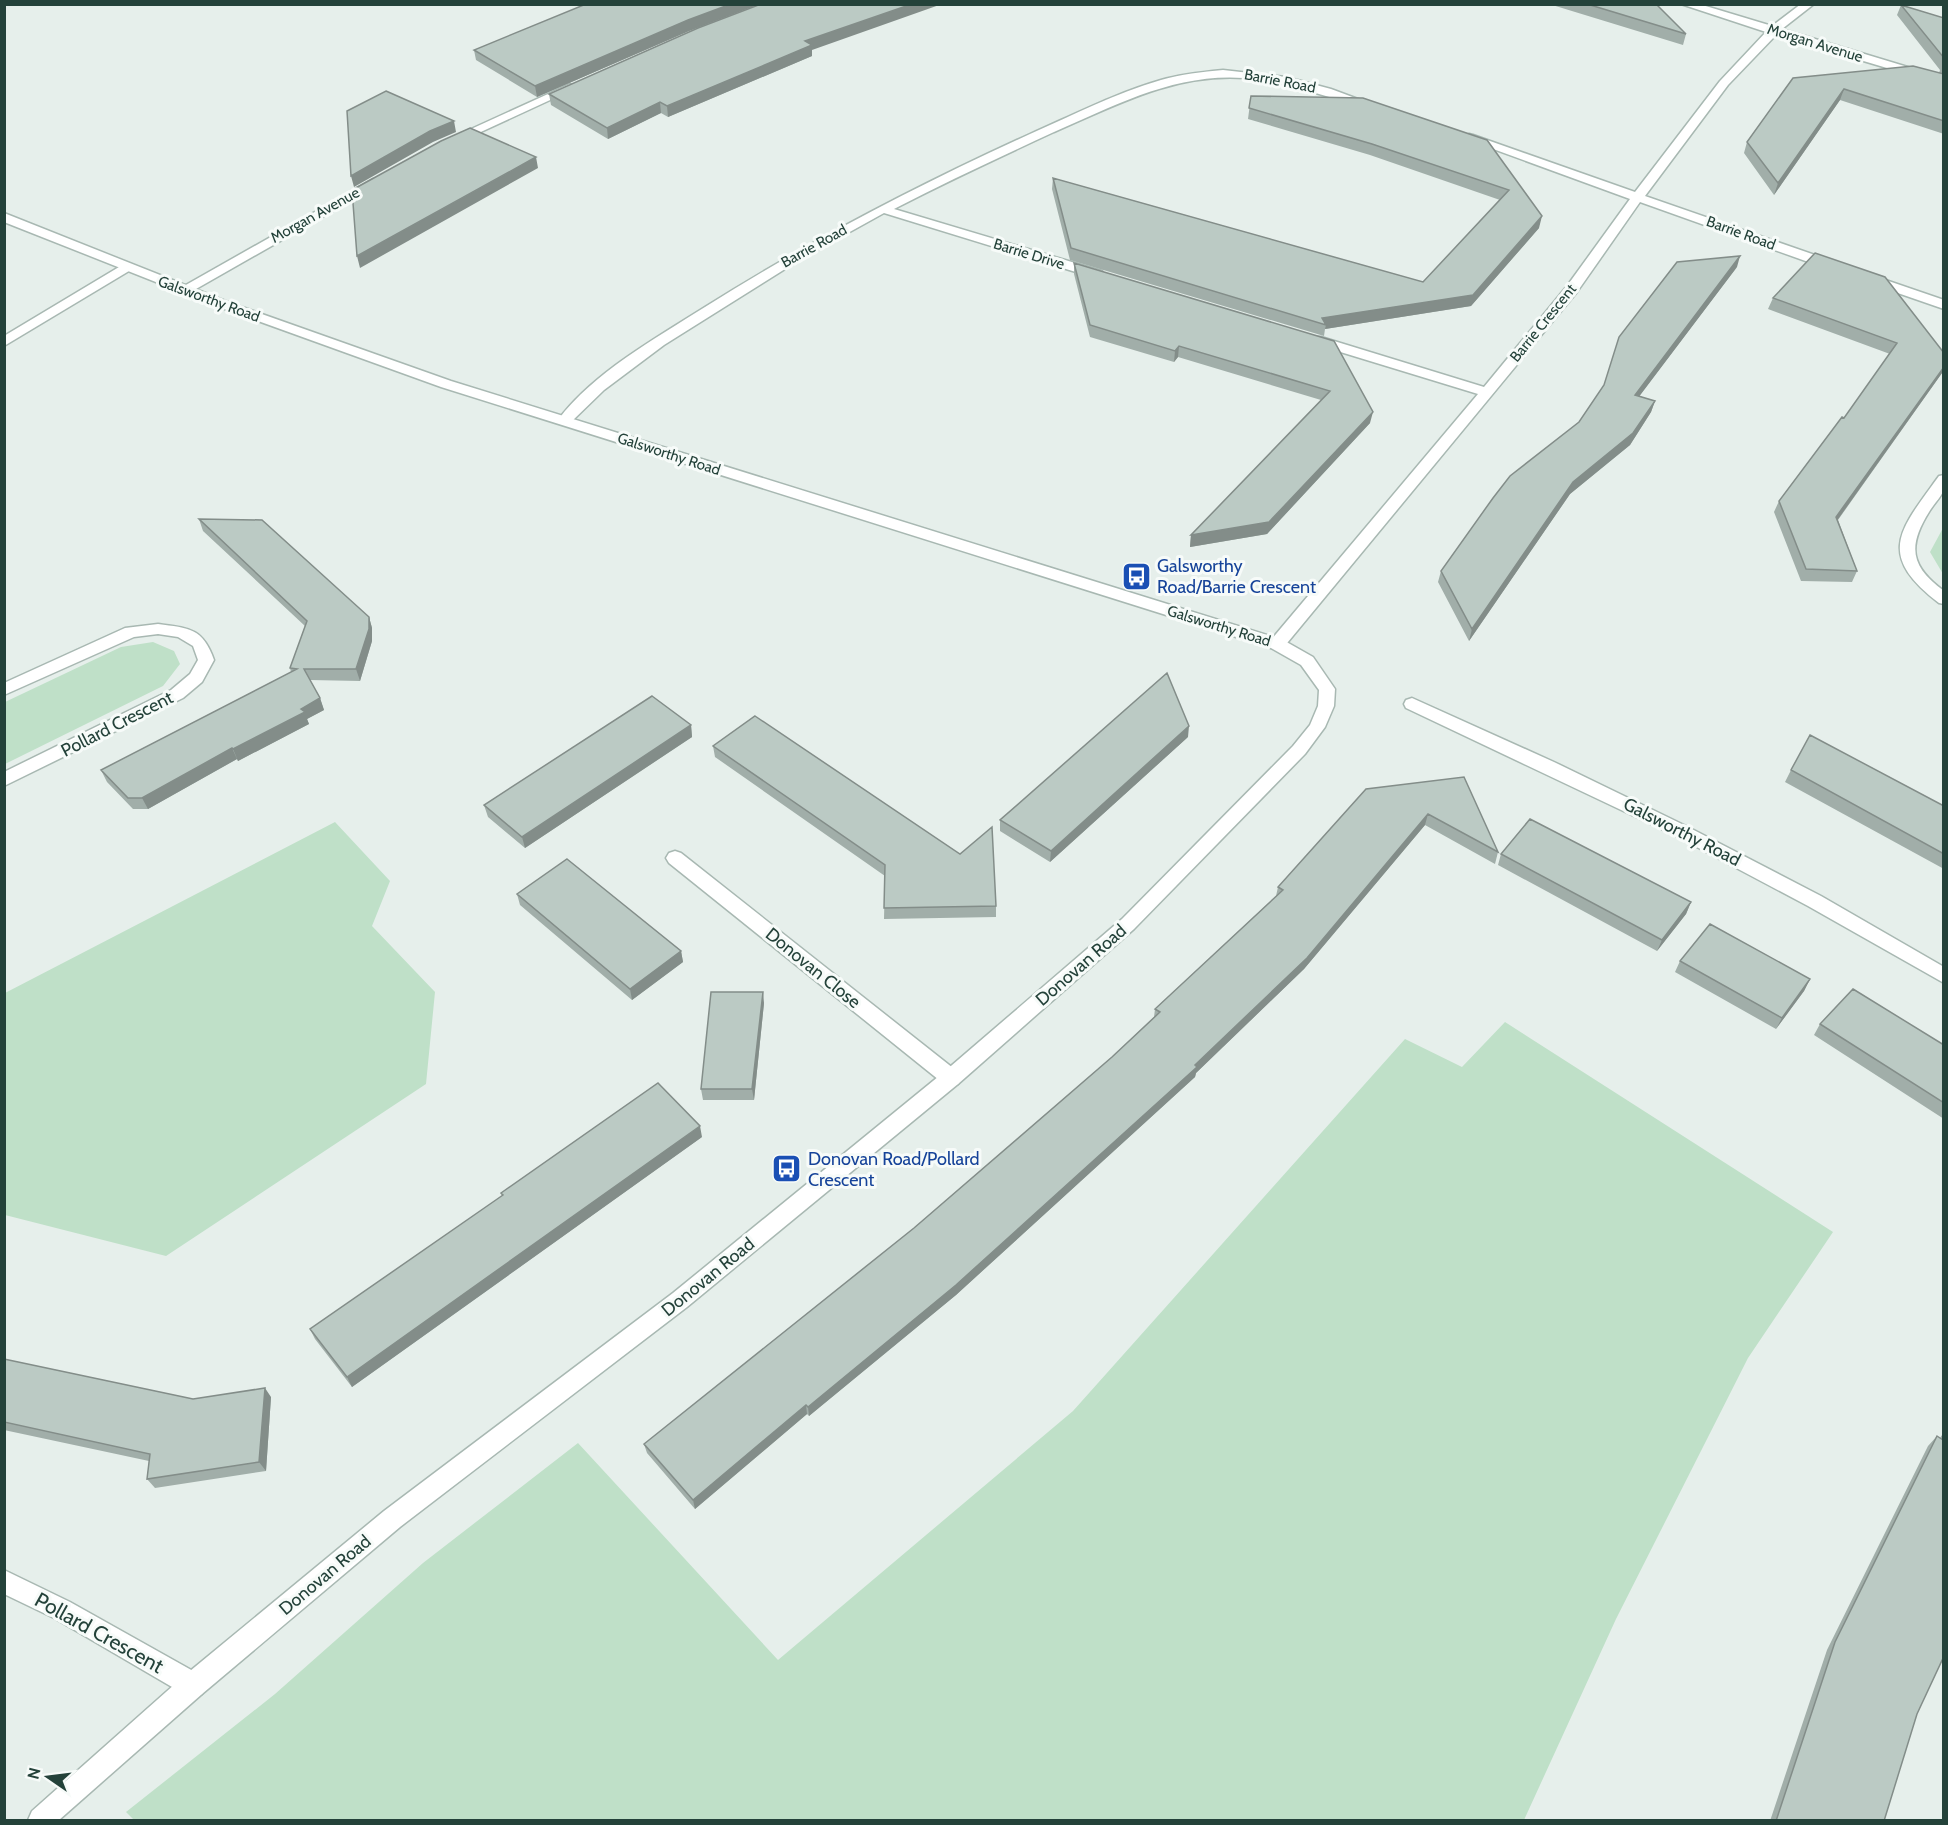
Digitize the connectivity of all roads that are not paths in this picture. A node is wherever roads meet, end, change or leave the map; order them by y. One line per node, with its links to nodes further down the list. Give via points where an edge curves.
1 (1686, 4): 3 (street, Morgan Avenue)
2 (1809, 4): 3 (street, Barrie Crescent)
3 (1774, 30): 5 (street, Morgan Avenue); 10 (street, Barrie Crescent, via 1724,83)
4 (583, 82): 8 (street)
5 (1944, 82)
6 (1375, 107): 11 (street, Barrie Road, via 1282,79 1240,73 1198,75 1161,84 1073,120)
7 (1453, 133): 10 (street, Barrie Road)
8 (438, 147)
9 (387, 175): 15 (street, Morgan Avenue)
10 (1639, 196): 16 (street, Barrie Road); 19 (street, Barrie Crescent, via 1572,289)
11 (882, 209): 14 (street, Barrie Drive); 20 (street, Barrie Road, via 765,273 645,351)
12 (4, 217): 13 (street, Galsworthy Road)
13 (124, 268): 15 (street, Galsworthy Road); 18 (street)
14 (1110, 278)
15 (184, 290): 20 (street, Galsworthy Road, via 446,384)
16 (1944, 306)
17 (1304, 337): 19 (street)
18 (4, 342)
19 (1486, 392): 23 (street, Barrie Crescent)
20 (565, 420): 23 (street, Galsworthy Road)
21 (1944, 479): 22 (street, via 1911,529 1906,554 1916,577)
22 (1944, 599)
23 (1277, 644): 24 (street, Galsworthy Road, via 1306,661)
24 (1327, 689): 30 (street, Donovan Road, via 1326,706 1317,727 1251,801 1128,924)
25 (4, 690): 27 (street, Pollard Crescent, via 131,632 158,628 182,632 200,643 206,660 196,678 177,694)
26 (1412, 704): 29 (street, Galsworthy Road, via 1714,848 1873,933)
27 (4, 780)
28 (675, 858): 30 (street, Donovan Close)
29 (1944, 976)
30 (951, 1078): 32 (street, Donovan Road, via 681,1300 392,1520)
31 (4, 1581): 32 (street, Pollard Crescent)
32 (193, 1685): 33 (street, Donovan Road)
33 (40, 1821)

